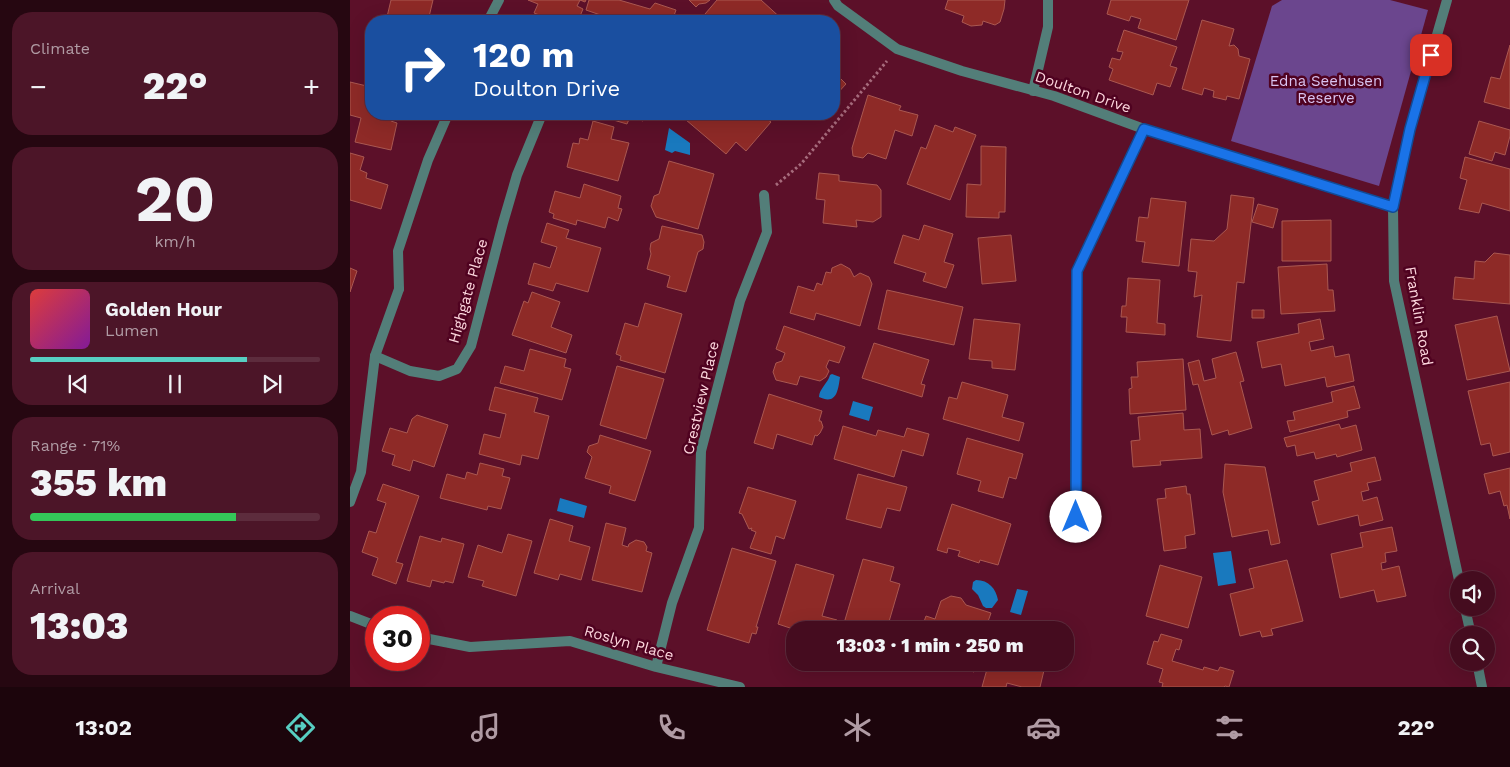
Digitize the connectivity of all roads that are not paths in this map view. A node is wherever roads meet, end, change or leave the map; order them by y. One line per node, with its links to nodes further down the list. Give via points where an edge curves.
1 (499, 0): 5 (street)
2 (834, 0): 6 (street, Doulton Drive, via 897,49)
3 (1048, 0): 6 (street, via 1048,27)
4 (1446, 0): 11 (street, Franklin Road, via 1410,129)
5 (491, 15)
6 (1033, 90): 9 (street, Doulton Drive)
7 (445, 120): 12 (street, via 428,160 398,251 399,289)
8 (540, 120): 12 (street, Highgate Place, via 517,175 471,346 457,369 439,376 410,371)
9 (1144, 129): 11 (street, Doulton Drive); 14 (street, via 1077,271)
10 (764, 195): 19 (street, Crestview Place, via 767,232 740,301 701,451 698,528 672,603)
11 (1393, 207): 15 (street, Franklin Road, via 1394,281)
12 (375, 356): 13 (street, via 361,472)
13 (350, 502)
14 (1076, 517)
15 (1457, 571)
16 (350, 616): 17 (street)
17 (365, 622)
18 (430, 639): 19 (street, Roslyn Place, via 470,647 570,641)
19 (656, 668): 21 (street, Roslyn Place)
20 (1479, 671): 22 (street)
21 (740, 687)
22 (1482, 687)

